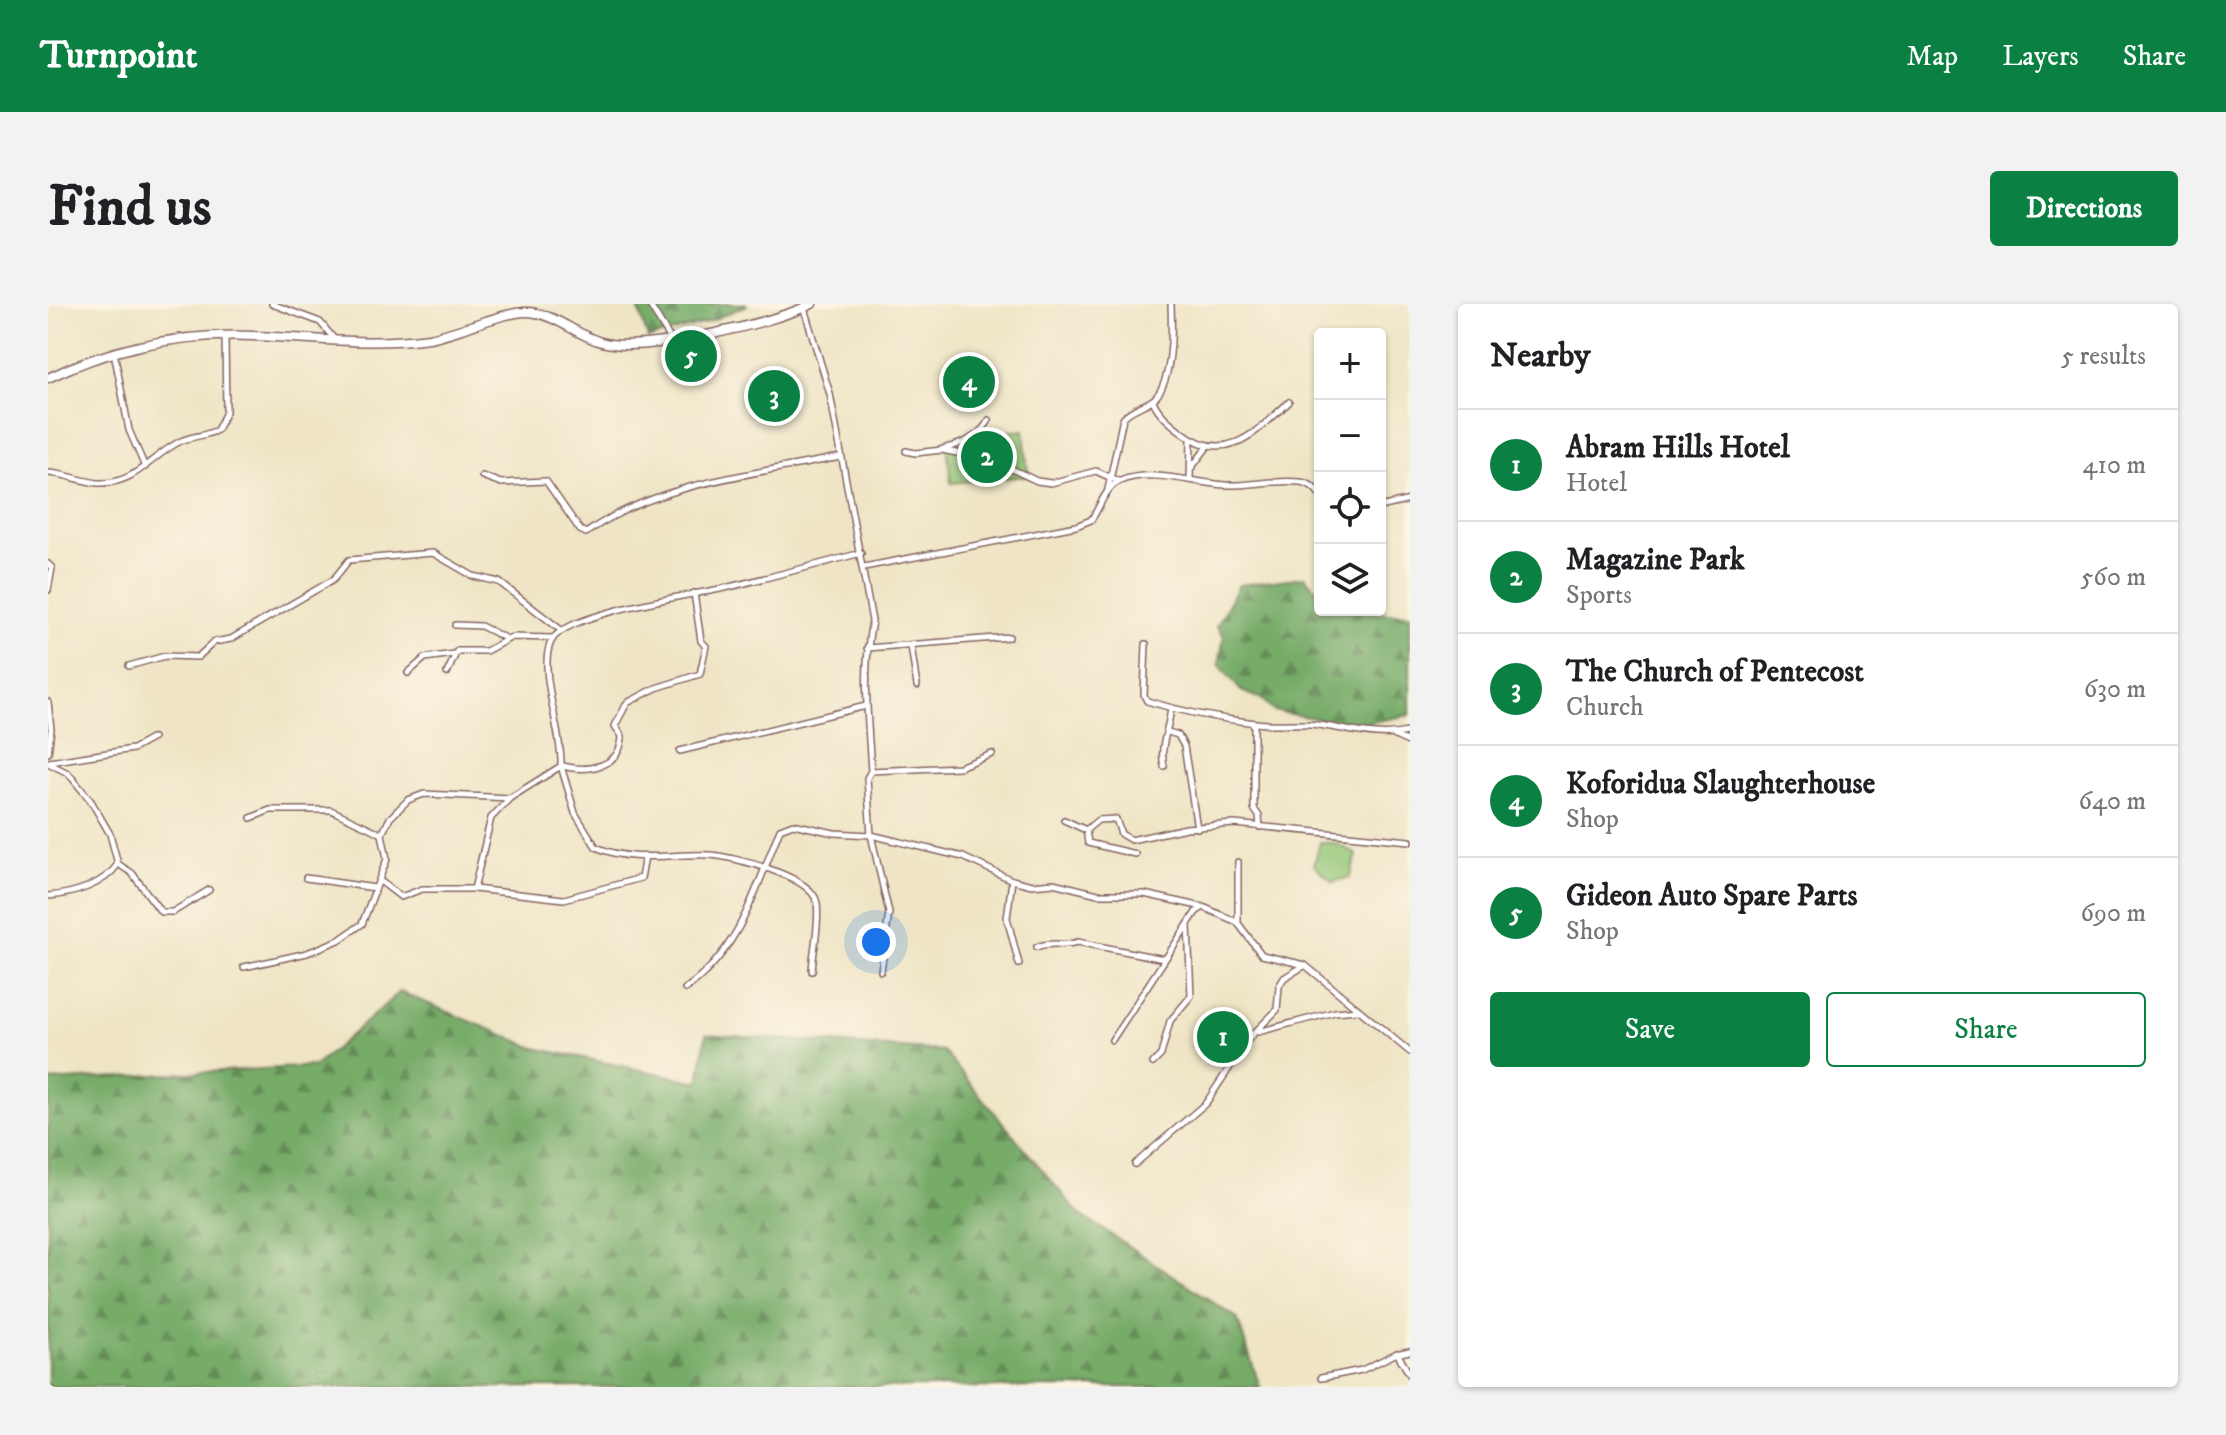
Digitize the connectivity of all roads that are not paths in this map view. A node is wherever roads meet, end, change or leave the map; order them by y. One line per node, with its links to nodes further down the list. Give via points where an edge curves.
1 (272, 304): 7 (street, via 320,322)
2 (649, 304): 6 (street)
3 (1171, 304): 10 (street, via 1173,342 1160,392)
4 (808, 306): 6 (main road, via 696,339); 17 (street)
5 (225, 336): 7 (main road); 8 (main road); 18 (street, via 223,423 212,433 178,442)
6 (670, 338): 7 (main road, via 614,345 528,312 429,338)
7 (336, 341)
8 (113, 351): 9 (main road); 18 (street, via 129,430)
9 (48, 378)
10 (1153, 400): 13 (street); 22 (street, via 1123,418)
11 (1289, 402): 14 (street, via 1250,436 1227,446)
12 (989, 420): 15 (street, via 964,444)
13 (1191, 439): 14 (street); 19 (street)
14 (1208, 446): 19 (street)
15 (942, 450): 16 (street); 22 (street, via 995,461 1037,481 1051,483 1096,471)
16 (906, 451)
17 (840, 457): 21 (street, via 684,490 612,514 586,533 546,481 501,483); 29 (street)
18 (145, 467): 20 (street, via 124,480 97,483)
19 (1191, 468): 23 (street)
20 (48, 473)
21 (482, 476)
22 (1109, 478): 24 (street); 26 (street)
23 (1190, 480): 24 (street); 25 (street, via 1227,485 1301,482)
24 (1118, 481): 26 (street)
25 (1314, 489)
26 (1108, 490): 31 (street, via 1091,520 1076,526)
27 (1410, 500): 28 (street)
28 (1386, 506)
29 (861, 553): 31 (street); 33 (street)
30 (48, 564): 32 (street)
31 (864, 567): 41 (street, via 872,621)
32 (48, 590)
33 (694, 593): 35 (street, via 615,611); 60 (street, via 706,646 700,674 627,703 615,726 622,736 621,749 610,761 591,770)
34 (455, 625): 38 (street, via 481,626)
35 (562, 631): 37 (street); 43 (street, via 499,582 473,576 433,553 415,553 349,560 333,580 231,639 214,642 198,657 165,656)
36 (1009, 637): 40 (street)
37 (552, 638): 38 (street); 60 (street, via 547,660 562,739)
38 (507, 639): 42 (street, via 486,651)
39 (1146, 644): 49 (street, via 1145,699)
40 (911, 646): 41 (street); 46 (street)
41 (867, 648): 48 (street)
42 (454, 654): 44 (street, via 425,658); 45 (street)
43 (129, 666)
44 (408, 673)
45 (447, 673)
46 (917, 686)
47 (48, 702): 57 (street)
48 (866, 706): 56 (street); 62 (street)
49 (1171, 708): 50 (street); 52 (street)
50 (1254, 723): 53 (street, via 1316,724); 66 (street, via 1254,809)
51 (1410, 731): 53 (street)
52 (1168, 732): 61 (street, via 1162,748); 67 (street, via 1178,735 1184,746)
53 (1394, 736): 55 (street)
54 (153, 738): 59 (street, via 133,749)
55 (1410, 743)
56 (680, 751)
57 (48, 753)
58 (992, 754): 62 (street, via 959,767)
59 (48, 762): 75 (street, via 68,773 91,801 110,834)
60 (561, 766): 63 (street); 73 (street, via 575,813 591,843 624,857)
61 (1164, 766)
62 (871, 771): 70 (street)
63 (510, 798): 69 (street, via 416,796 400,806); 81 (street, via 491,818)
64 (251, 818): 69 (street, via 270,810 331,810)
65 (1064, 820): 68 (street)
66 (1260, 827): 67 (street); 71 (street)
67 (1197, 828): 68 (street, via 1131,840 1121,834 1116,819 1108,818)
68 (1086, 830): 72 (street, via 1088,843)
69 (382, 834): 79 (street, via 387,859)
70 (871, 835): 76 (street, via 793,824 780,829); 78 (street, via 963,857); 95 (street, via 889,913)
71 (1410, 841)
72 (1135, 854)
73 (645, 856): 76 (street, via 708,855); 81 (street, via 641,878 564,899)
74 (1238, 862): 87 (street)
75 (118, 864): 82 (street, via 167,914); 83 (street, via 110,876 83,889)
76 (764, 868): 94 (street, via 811,890 817,903); 96 (street, via 731,943 708,973)
77 (306, 878): 80 (street)
78 (1012, 880): 84 (street, via 1113,896 1144,894); 91 (street, via 1007,918)
79 (380, 881): 80 (street); 81 (street, via 401,897 422,889)
80 (375, 888): 93 (street, via 362,924 339,940)
81 (474, 889)
82 (209, 890)
83 (48, 896)
84 (1191, 905): 85 (street); 86 (street)
85 (1203, 907): 86 (street); 87 (street)
86 (1196, 912): 88 (street)
87 (1237, 922): 92 (street, via 1262,955)
88 (1188, 924): 90 (street); 101 (street, via 1191,996 1170,1021 1161,1055)
89 (1037, 947): 90 (street, via 1078,942)
90 (1164, 959): 99 (street)
91 (1019, 964)
92 (1305, 965): 97 (street); 98 (street, via 1284,978 1277,1010)
93 (244, 967)
94 (812, 971)
95 (881, 971)
96 (685, 989)
97 (1358, 1010): 98 (street); 100 (street)
98 (1254, 1034): 102 (street, via 1206,1103)
99 (1112, 1040)
100 (1410, 1052)
101 (1153, 1063)
102 (1135, 1164)
103 (1410, 1351): 104 (street)
104 (1397, 1353): 105 (street); 106 (street, via 1362,1370)
105 (1410, 1375)
106 (1321, 1378)

